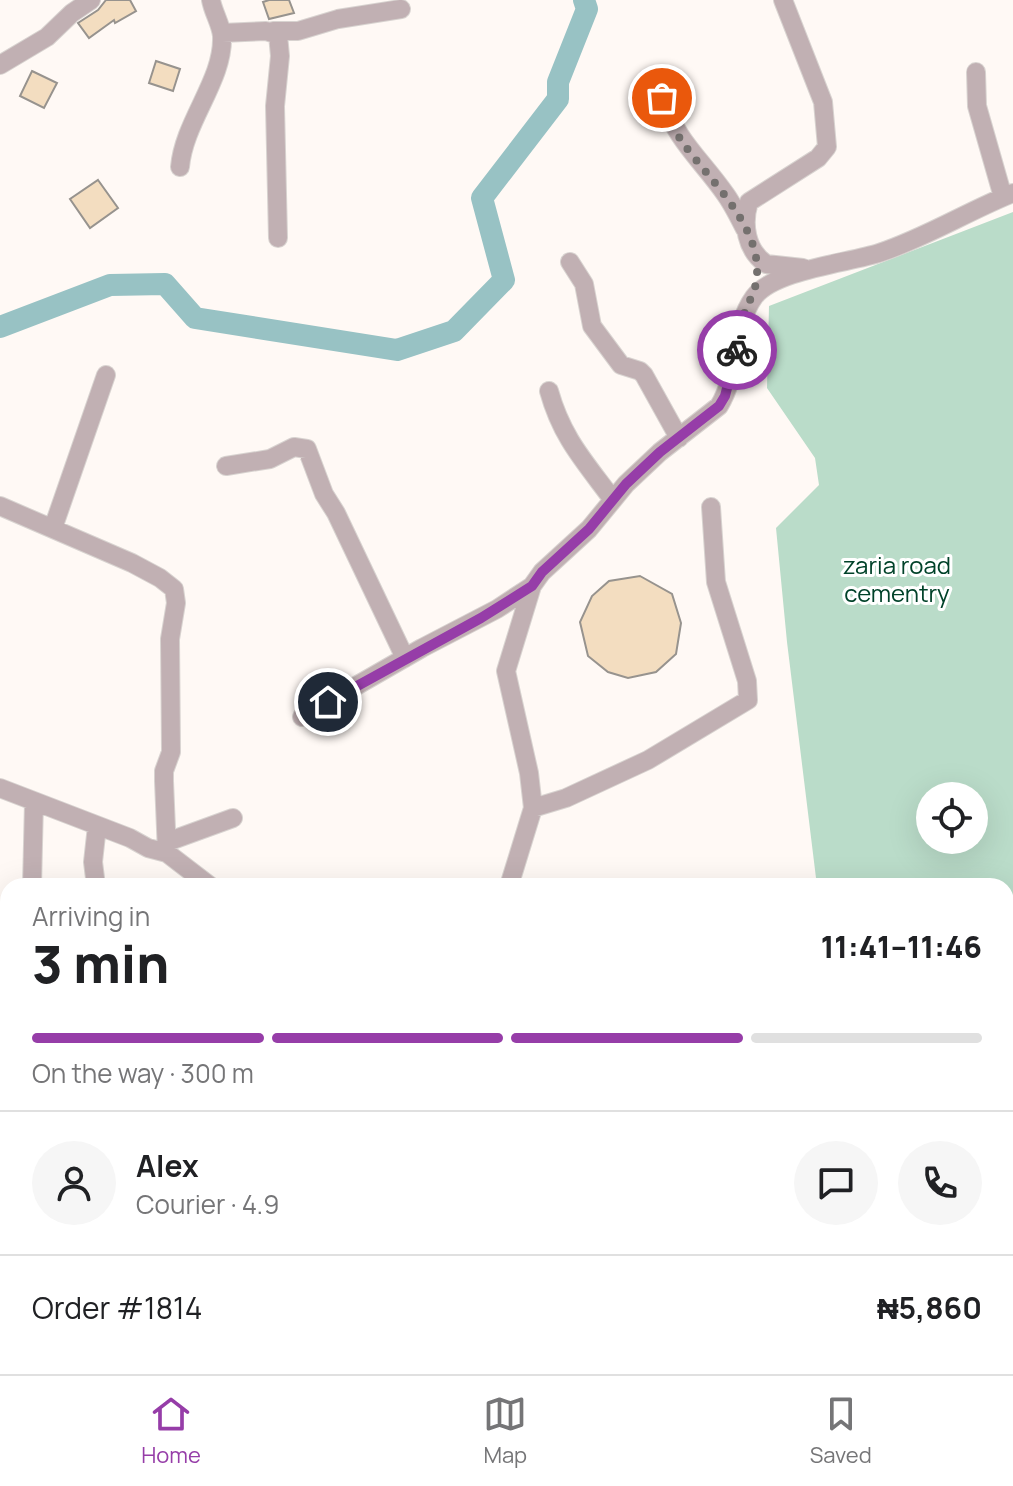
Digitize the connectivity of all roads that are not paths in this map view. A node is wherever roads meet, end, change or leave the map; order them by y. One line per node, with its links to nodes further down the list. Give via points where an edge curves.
1 (91, 0): 7 (street, via 47,37)
2 (211, 0): 6 (street)
3 (783, 0): 12 (street, via 823,102 829,140 818,158 749,202)
4 (401, 9): 5 (street, via 298,31)
5 (273, 31): 6 (street); 13 (street, via 280,42 275,106)
6 (222, 33): 10 (street, via 218,64 188,130)
7 (0, 65)
8 (976, 72): 11 (street, via 977,106)
9 (662, 98): 12 (street, via 682,142 727,196)
10 (180, 167)
11 (1008, 195): 16 (street, via 879,253)
12 (745, 229): 14 (street)
13 (278, 238)
14 (752, 248): 16 (street, via 766,264); 17 (street, via 758,271)
15 (570, 262): 20 (street, via 584,284 592,326 621,365 644,375)
16 (818, 268): 17 (street, via 757,292)
17 (746, 309): 20 (street, via 725,396)
18 (106, 375): 25 (street)
19 (549, 391): 22 (street, via 557,420)
20 (679, 438): 22 (street)
21 (226, 466): 27 (street, via 270,459 294,447 307,449)
22 (613, 500): 26 (street)
23 (0, 506): 25 (street)
24 (711, 507): 31 (street, via 716,582 747,681 748,700 648,760)
25 (53, 528): 34 (street, via 146,570 174,589 171,752 164,771)
26 (532, 586): 27 (street); 31 (street, via 506,671)
27 (405, 658): 28 (street)
28 (302, 717)
29 (0, 788): 30 (street)
30 (34, 802): 33 (street); 35 (street)
31 (533, 808): 38 (street)
32 (233, 818): 34 (street)
33 (97, 826): 34 (street, via 148,848); 36 (street)
34 (167, 848): 37 (street)
35 (32, 878)
36 (95, 878)
37 (201, 878)
38 (511, 878)

